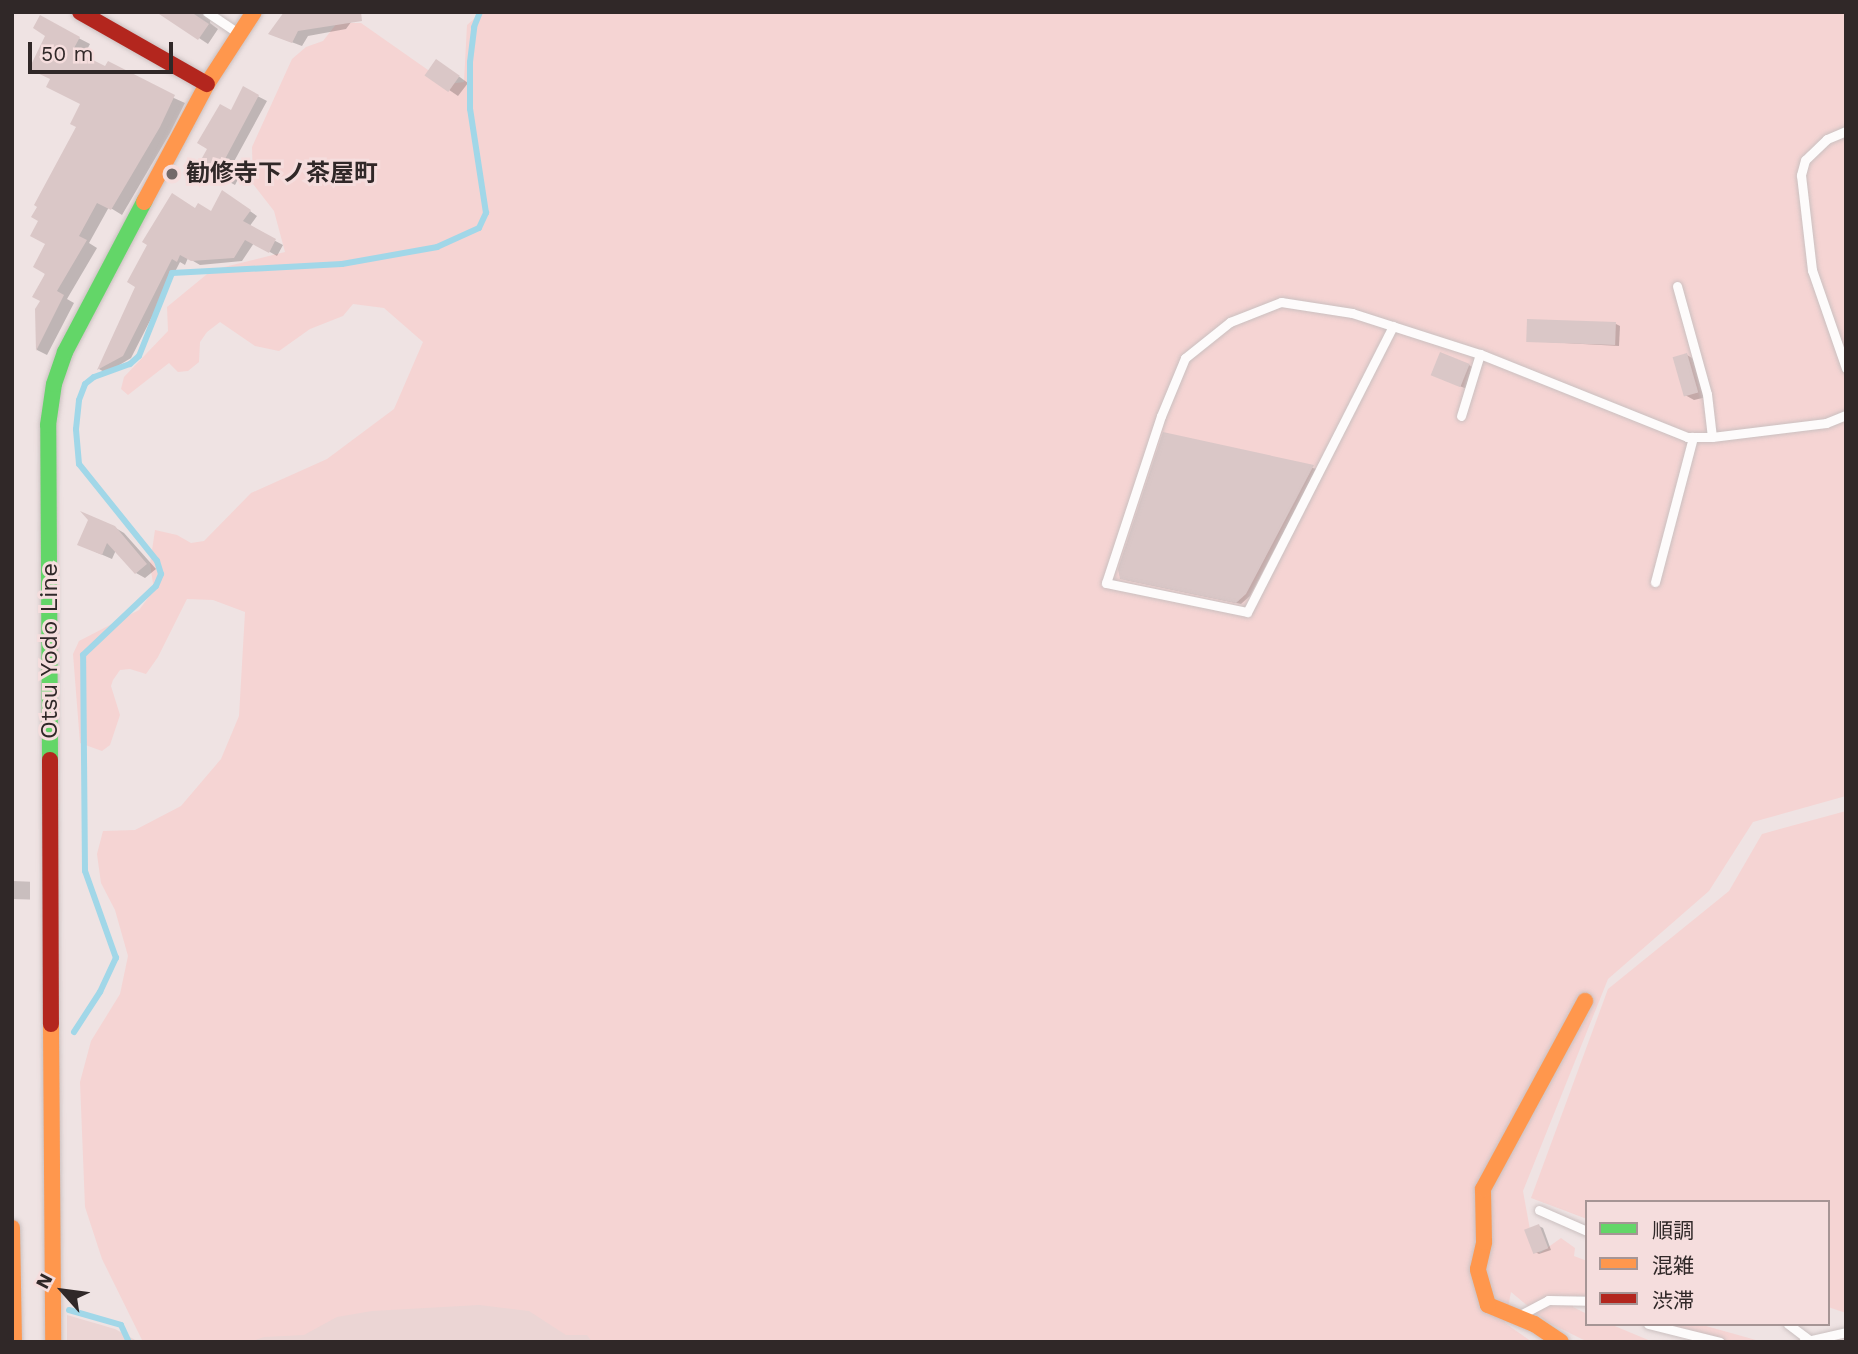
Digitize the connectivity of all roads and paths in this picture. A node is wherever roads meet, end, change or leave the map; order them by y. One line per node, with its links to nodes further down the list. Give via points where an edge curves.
1 (80, 12): 5 (main road)
2 (207, 12): 4 (lane)
3 (254, 12): 4 (main road, Otsu Yodo Line)
4 (239, 34): 5 (main road, Otsu Yodo Line)
5 (207, 83): 27 (main road, Otsu Yodo Line, via 65,352 48,425)
6 (1846, 131): 10 (lane, via 1819,146 1805,160 1801,174 1812,270)
7 (1677, 286): 14 (lane, via 1707,394)
8 (1393, 327): 8 (lane, via 1352,313 1280,302 1230,322 1185,358 1106,583 1247,612); 9 (lane)
9 (1480, 354): 12 (lane); 13 (lane)
10 (1846, 368)
11 (1846, 415): 14 (lane, via 1826,423)
12 (1461, 416)
13 (1693, 437): 14 (lane); 15 (lane)
14 (1712, 437)
15 (1655, 582)
16 (1585, 1001): 21 (main road, via 1483,1189 1484,1241 1478,1269 1488,1305)
17 (1539, 1210): 19 (lane)
18 (12, 1228): 26 (main road)
19 (1585, 1230)
20 (1585, 1301): 21 (lane, via 1548,1300)
21 (1518, 1317): 28 (main road)
22 (1653, 1326): 29 (lane)
23 (1790, 1326): 25 (lane)
24 (1846, 1332): 25 (lane)
25 (1806, 1341)
26 (14, 1342)
27 (52, 1342)
28 (1560, 1342)
29 (1720, 1342)

